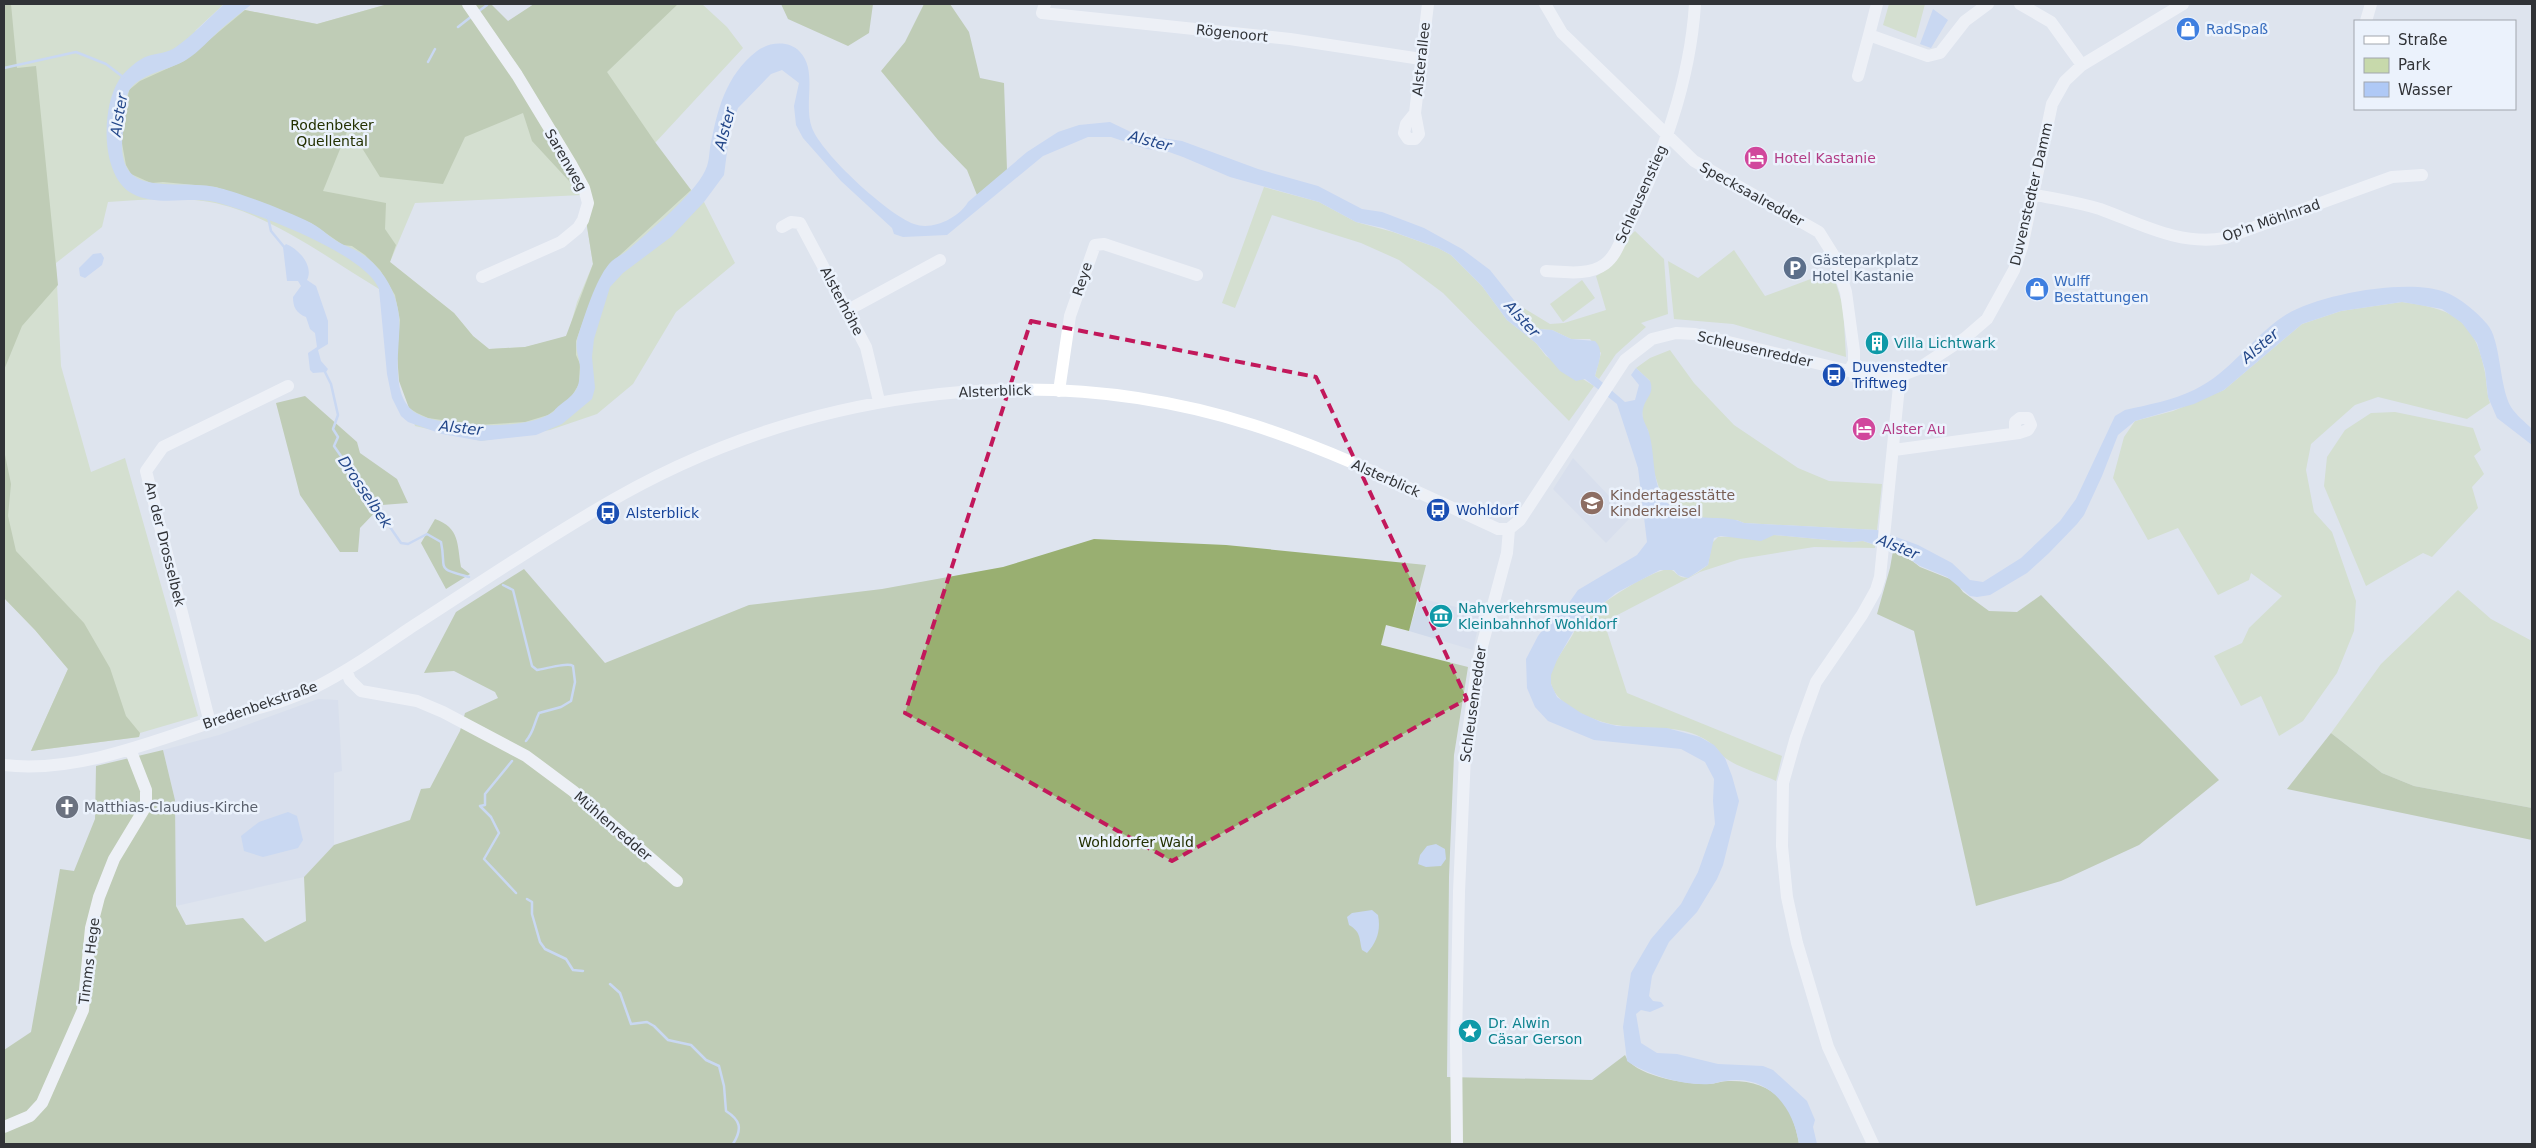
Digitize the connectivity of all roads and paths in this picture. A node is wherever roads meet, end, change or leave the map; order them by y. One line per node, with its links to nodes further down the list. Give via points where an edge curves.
1 (1428, 4): 13 (street, Alsterallee)
2 (1544, 4): 17 (street, Specksaalredder, via 1562,33)
3 (1695, 4): 17 (street, Schleusenstieg, via 1692,44)
4 (1877, 4): 12 (street)
5 (1988, 4): 12 (street, via 1965,21 1940,53 1928,56)
6 (2020, 4): 14 (street, via 2051,22)
7 (2183, 4): 14 (street, Duvenstedter Damm)
8 (2371, 4): 11 (street)
9 (1043, 8): 13 (street, Rögenoort)
10 (473, 10): 24 (street, Sarenweg, via 517,74 571,164 588,203 578,228 561,242)
11 (2366, 20)
12 (1869, 35): 15 (street)
13 (1421, 59): 16 (street, Alsterallee)
14 (2082, 65): 19 (street, Duvenstedter Damm, via 2065,81 2052,104)
15 (1858, 76)
16 (1416, 114)
17 (1667, 136): 22 (street, Schleusenstieg, via 1654,173 1611,258 1590,271); 26 (street, Specksaalredder, via 1694,161 1819,232 1834,256 1846,292 1854,351 1854,362)
18 (2422, 175): 19 (street, Op'n Möhlnrad, via 2392,177 2225,238 2206,241 2154,230 2071,200)
19 (2032, 194): 27 (street, Duvenstedter Damm, via 2014,270 1987,319 1928,363)
20 (782, 227): 25 (street, Alsterhöhe, via 791,222 800,223)
21 (940, 260): 25 (street)
22 (1546, 271)
23 (1197, 276): 29 (street, Reye, via 1104,244 1094,245 1070,316)
24 (482, 277)
25 (848, 310): 30 (street, Alsterhöhe, via 866,348)
26 (1849, 371): 27 (street, Duvenstedter Damm); 33 (street, Schleusenredder, via 1686,333 1652,339 1625,360 1520,520)
27 (1900, 376): 32 (street)
28 (288, 386): 35 (street, An der Drosselbek, via 163,447 146,471)
29 (1059, 391): 30 (street, Alsterblick, via 975,391); 33 (street, Alsterblick, via 1153,401 1248,424 1340,457 1498,529)
30 (880, 401): 34 (street, Alsterblick, via 780,425 665,470 593,511)
31 (2018, 433): 32 (street)
32 (1894, 450): 41 (street, via 1882,566 1876,590 1816,682 1784,783 1782,837 1787,897 1797,943 1828,1047)
33 (1509, 529): 40 (street, Schleusenredder, via 1507,554 1478,661 1465,755 1456,1040)
34 (346, 670): 35 (street, Bredenbekstraße, via 300,694); 38 (street, Mühlenredder, via 350,680 362,690 417,701 526,756)
35 (210, 723): 36 (street, Bredenbekstraße)
36 (130, 749): 37 (street, Bredenbekstraße, via 31,768); 39 (street, Timms Hege, via 146,790 146,806 114,859 99,897 91,928 83,1010 42,1103 30,1116)
37 (4, 765)
38 (677, 881)
39 (4, 1127)
40 (1457, 1144)
41 (1873, 1144)

